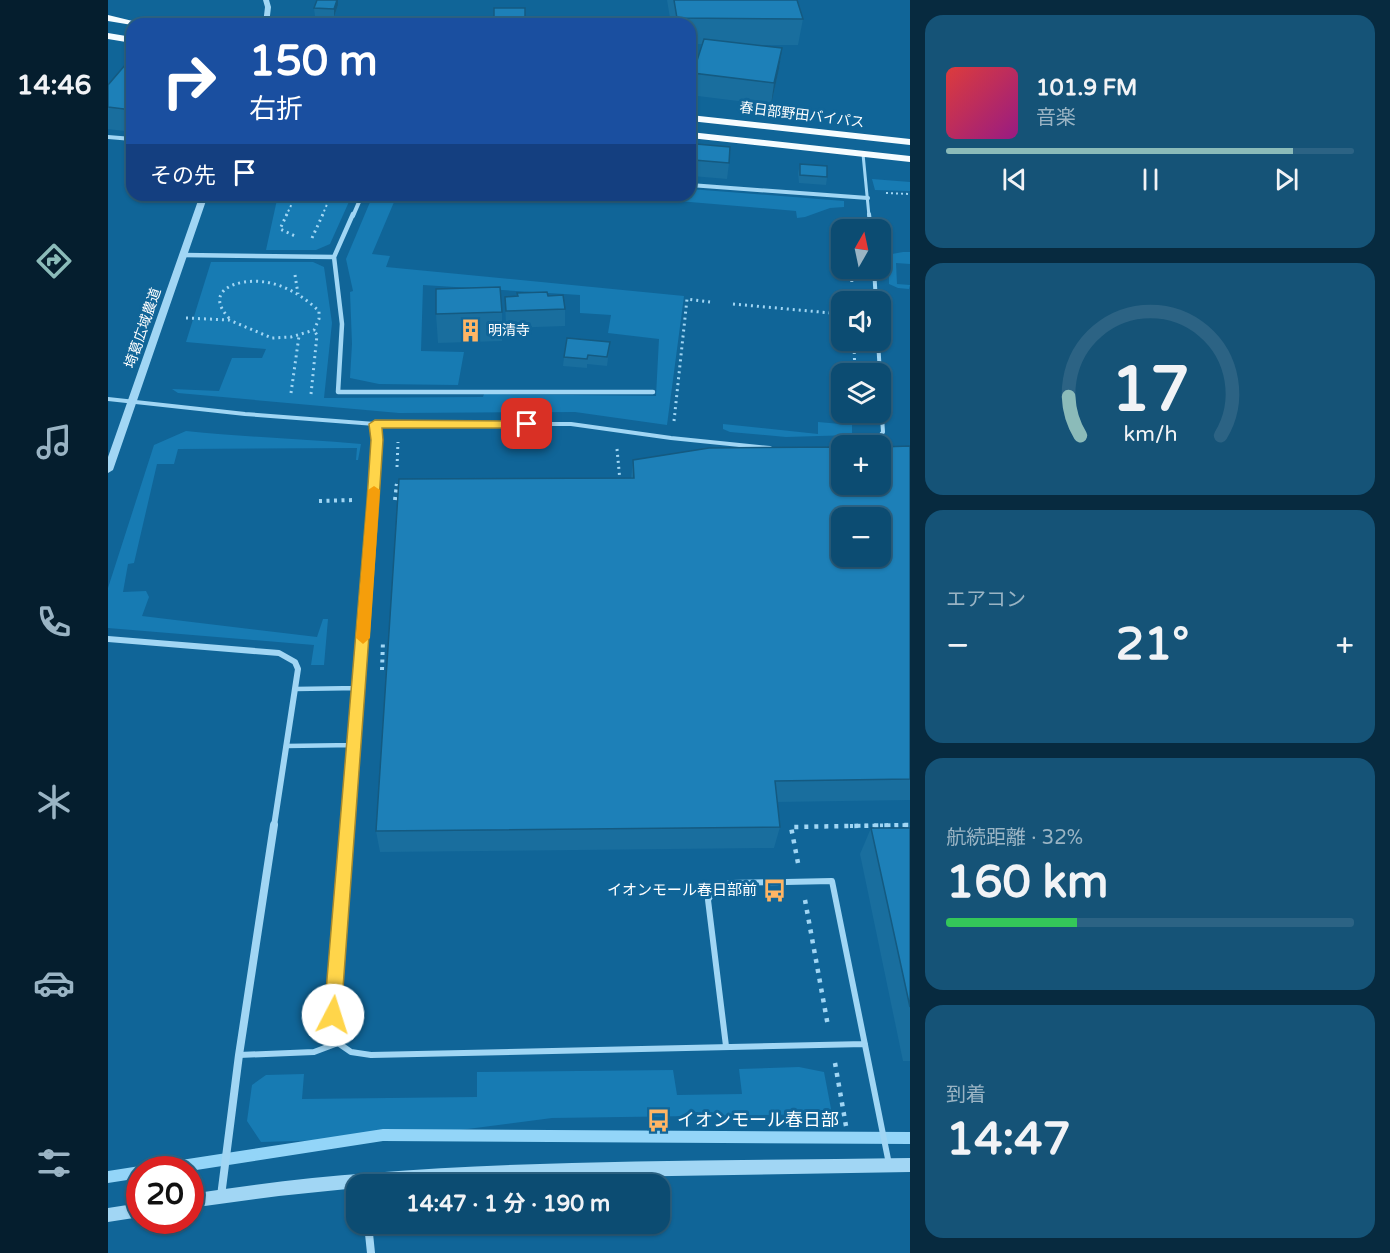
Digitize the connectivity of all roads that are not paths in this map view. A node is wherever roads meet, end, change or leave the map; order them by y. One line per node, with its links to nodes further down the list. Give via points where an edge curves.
1 (266, 0): 3 (street)
2 (108, 18): 4 (highway)
3 (267, 18)
4 (126, 21)
5 (108, 36): 6 (highway)
6 (126, 39)
7 (696, 119): 11 (highway, 春日部野田バイパス)
8 (696, 136): 12 (highway)
9 (108, 137): 10 (street)
10 (126, 138)
11 (910, 142)
12 (863, 154): 13 (highway); 15 (lane)
13 (910, 159)
14 (696, 185): 15 (street)
15 (867, 196): 18 (lane)
16 (202, 201): 19 (street, 埼葛広域農道)
17 (359, 201): 20 (street)
18 (870, 219)
19 (183, 255): 20 (street); 23 (street, 埼葛広域農道)
20 (334, 257): 21 (street, via 342,324 338,392)
21 (653, 392)
22 (108, 399): 23 (lane)
23 (131, 403): 24 (lane); 26 (street, 埼葛広域農道)
24 (375, 424): 25 (lane, via 571,424); 28 (lane)
25 (780, 448)
26 (108, 470)
27 (108, 639): 29 (street, via 279,653 296,662)
28 (359, 688): 29 (lane); 30 (lane)
29 (295, 689): 31 (street)
30 (354, 745): 31 (lane); 32 (lane, via 333,1015)
31 (286, 746): 35 (street)
32 (338, 1043): 34 (lane, via 351,1052 371,1055); 35 (lane, via 314,1052)
33 (866, 1044): 34 (lane); 34 (lane, via 832,881 801,881 717,886 708,900); 37 (lane)
34 (726, 1046)
35 (239, 1055): 40 (street)
36 (910, 1165): 37 (street)
37 (889, 1166): 38 (street)
38 (465, 1174)
39 (346, 1185): 40 (street)
40 (221, 1197): 41 (street)
41 (204, 1200)
42 (126, 1212): 43 (street)
43 (108, 1215)
44 (369, 1234): 45 (street)
45 (371, 1253)

